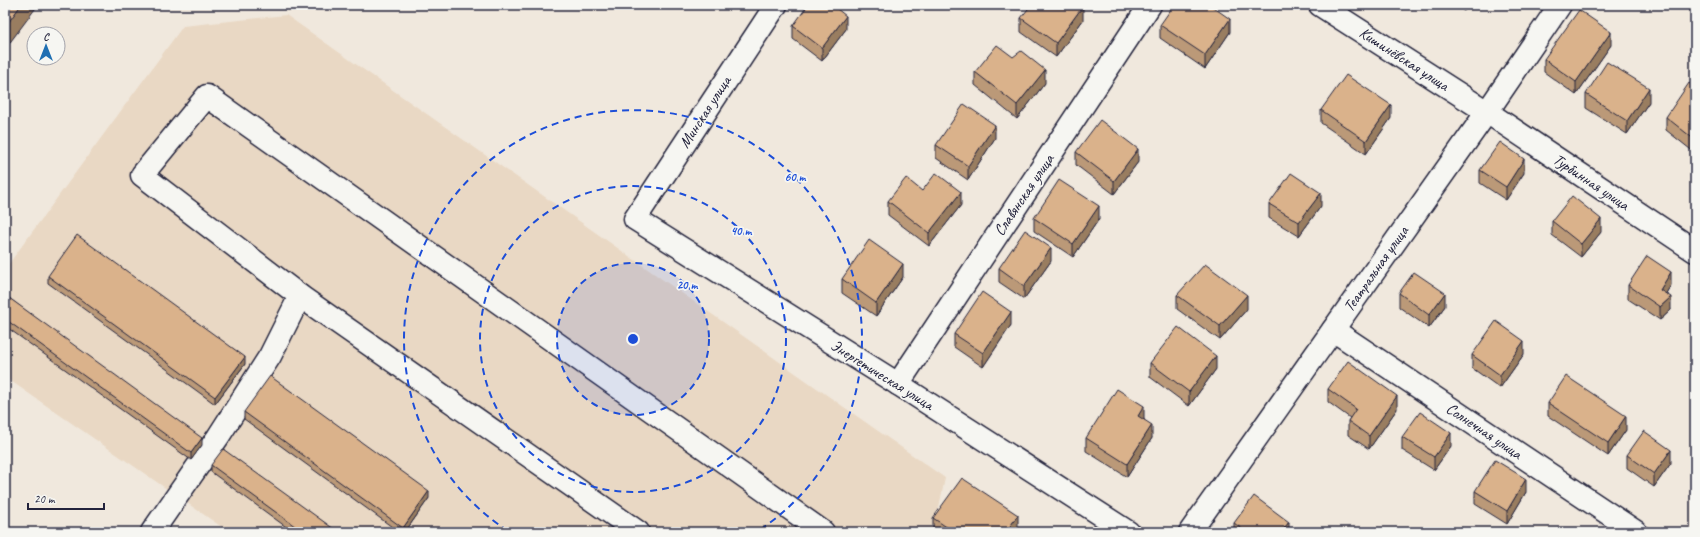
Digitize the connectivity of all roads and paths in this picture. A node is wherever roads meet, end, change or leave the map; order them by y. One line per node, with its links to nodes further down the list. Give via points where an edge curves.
1 (776, 5): 6 (street, Минская улица)
2 (1150, 5): 10 (street, Славянская улица)
3 (1320, 5): 5 (street, Кишинёвская улица)
4 (1560, 5): 5 (street, Театральная улица)
5 (1487, 112): 7 (street, Турбинная улица); 9 (street, Театральная улица)
6 (635, 220): 10 (street, Энергетическая улица)
7 (1695, 251)
8 (300, 296): 11 (street, via 270,356); 12 (street); 13 (street, via 142,175 207,96)
9 (1333, 330): 15 (street, Театральная улица); 16 (street, Солнечная улица)
10 (898, 384): 14 (street, Энергетическая улица)
11 (152, 532)
12 (638, 532)
13 (822, 532)
14 (1128, 532)
15 (1190, 532)
16 (1636, 532)

